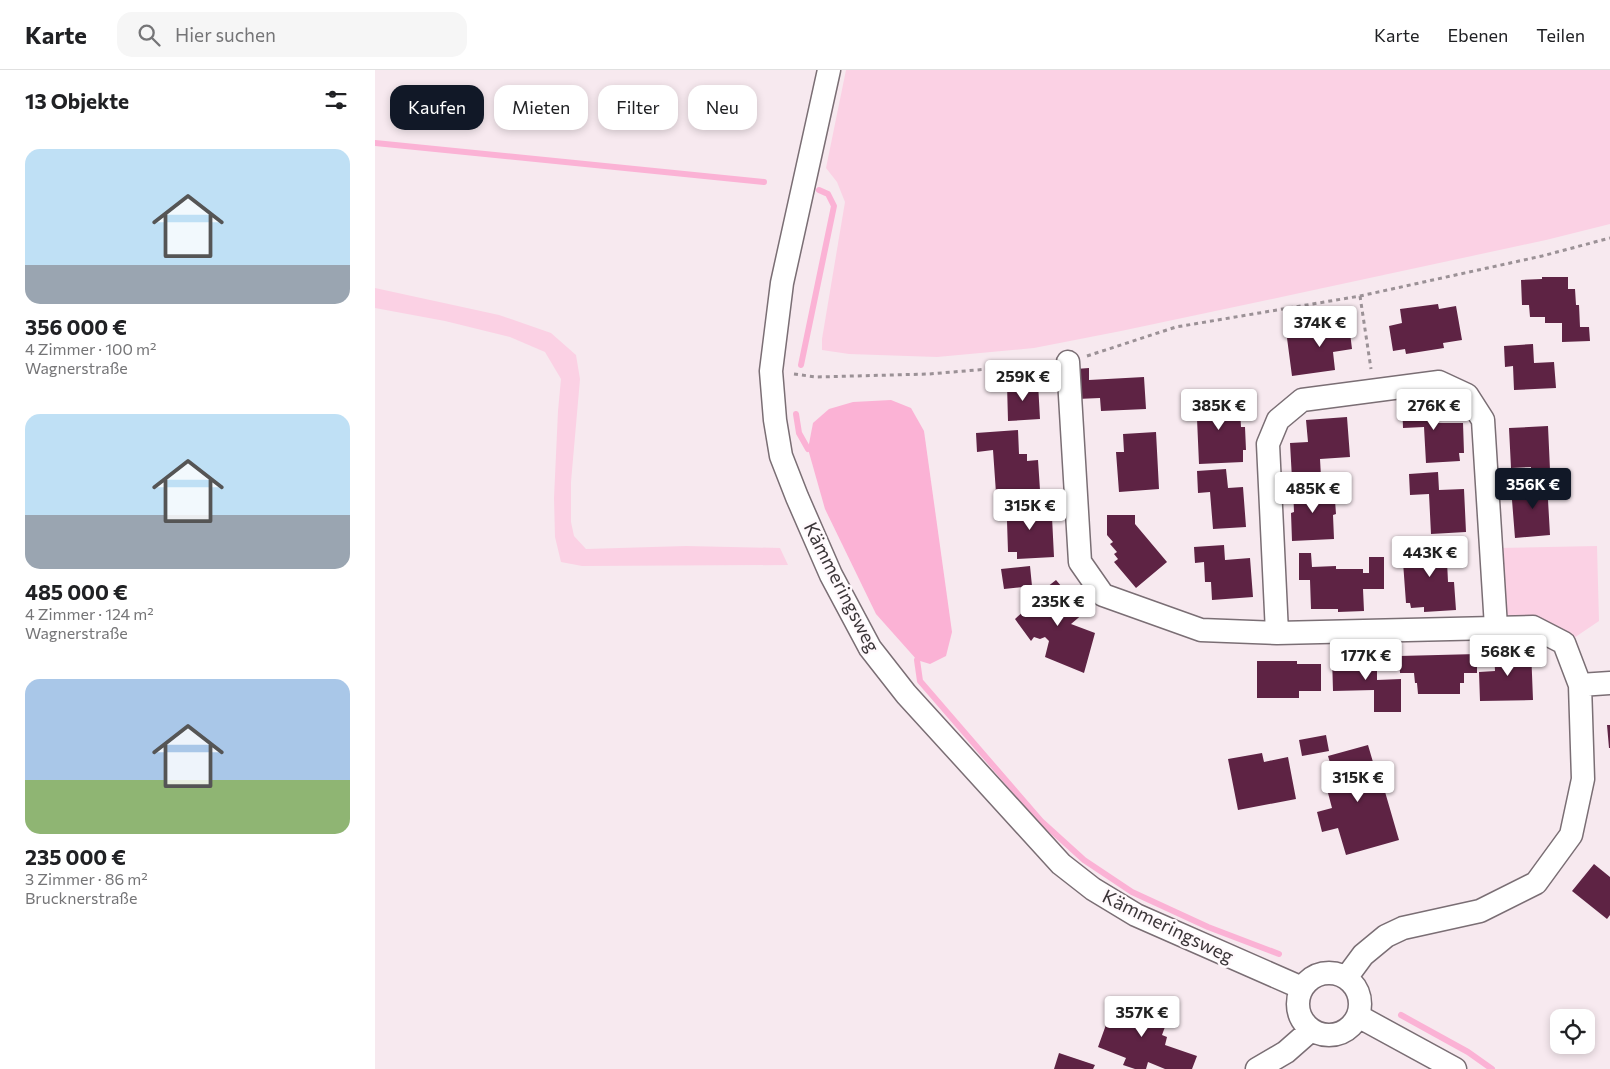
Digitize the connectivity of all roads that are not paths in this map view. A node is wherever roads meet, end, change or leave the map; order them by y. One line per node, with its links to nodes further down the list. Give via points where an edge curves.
1 (829, 70): 8 (street, Kämmeringsweg, via 782,283 771,372 781,456 831,575 870,648 906,694 1061,864 1093,890 1137,915)
2 (1068, 362): 4 (street, via 1080,562 1103,595 1201,630)
3 (1496, 627): 4 (street); 4 (street, via 1483,420 1467,395 1439,382 1302,400 1277,420 1268,444); 6 (street, via 1533,627 1565,643)
4 (1277, 633)
5 (1610, 683): 6 (street)
6 (1580, 685): 7 (street, via 1583,779 1571,835 1537,883 1481,912 1412,926 1386,936 1363,955)
7 (1345, 978): 8 (street, via 1321,974); 9 (street, via 1358,995)
8 (1302, 988): 10 (street, via 1298,1011)
9 (1358, 1016): 10 (street, via 1350,1027 1338,1034 1324,1035); 12 (street)
10 (1311, 1030): 11 (street, via 1286,1052)
11 (1257, 1069)
12 (1455, 1069)

